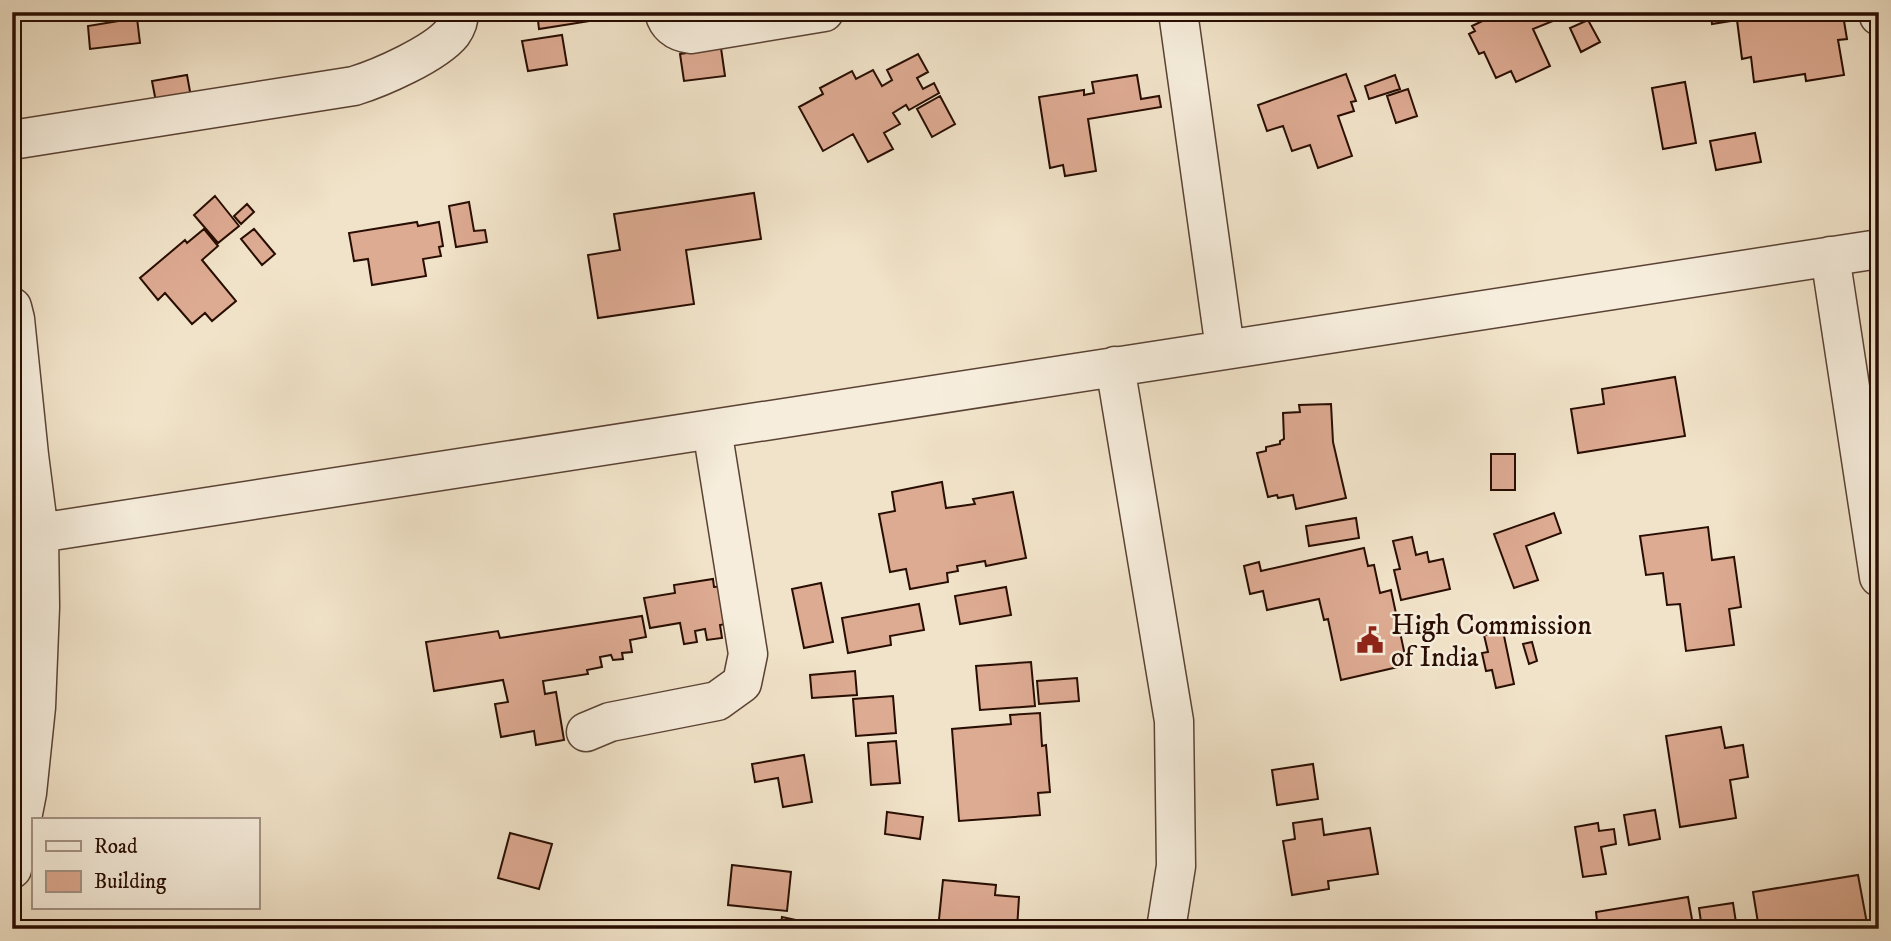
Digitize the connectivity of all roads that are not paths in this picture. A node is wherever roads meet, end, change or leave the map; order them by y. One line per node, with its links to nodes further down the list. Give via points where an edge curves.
1 (460, 12): 5 (street, via 452,34 432,49 354,86)
2 (664, 12): 3 (street, via 671,27 691,34)
3 (824, 12)
4 (1178, 12): 9 (street)
5 (12, 140)
6 (1879, 249): 7 (street)
7 (1830, 256): 9 (street); 14 (street)
8 (12, 307): 12 (street)
9 (1225, 349): 10 (street)
10 (1115, 366): 11 (street); 17 (street, via 1174,721 1176,866)
11 (712, 429): 13 (street); 15 (street, via 748,654 742,683 717,701 610,722)
12 (21, 457): 13 (street)
13 (39, 533): 16 (street, via 36,707 27,793)
14 (1879, 577)
15 (586, 732)
16 (12, 869)
17 (1167, 929)

